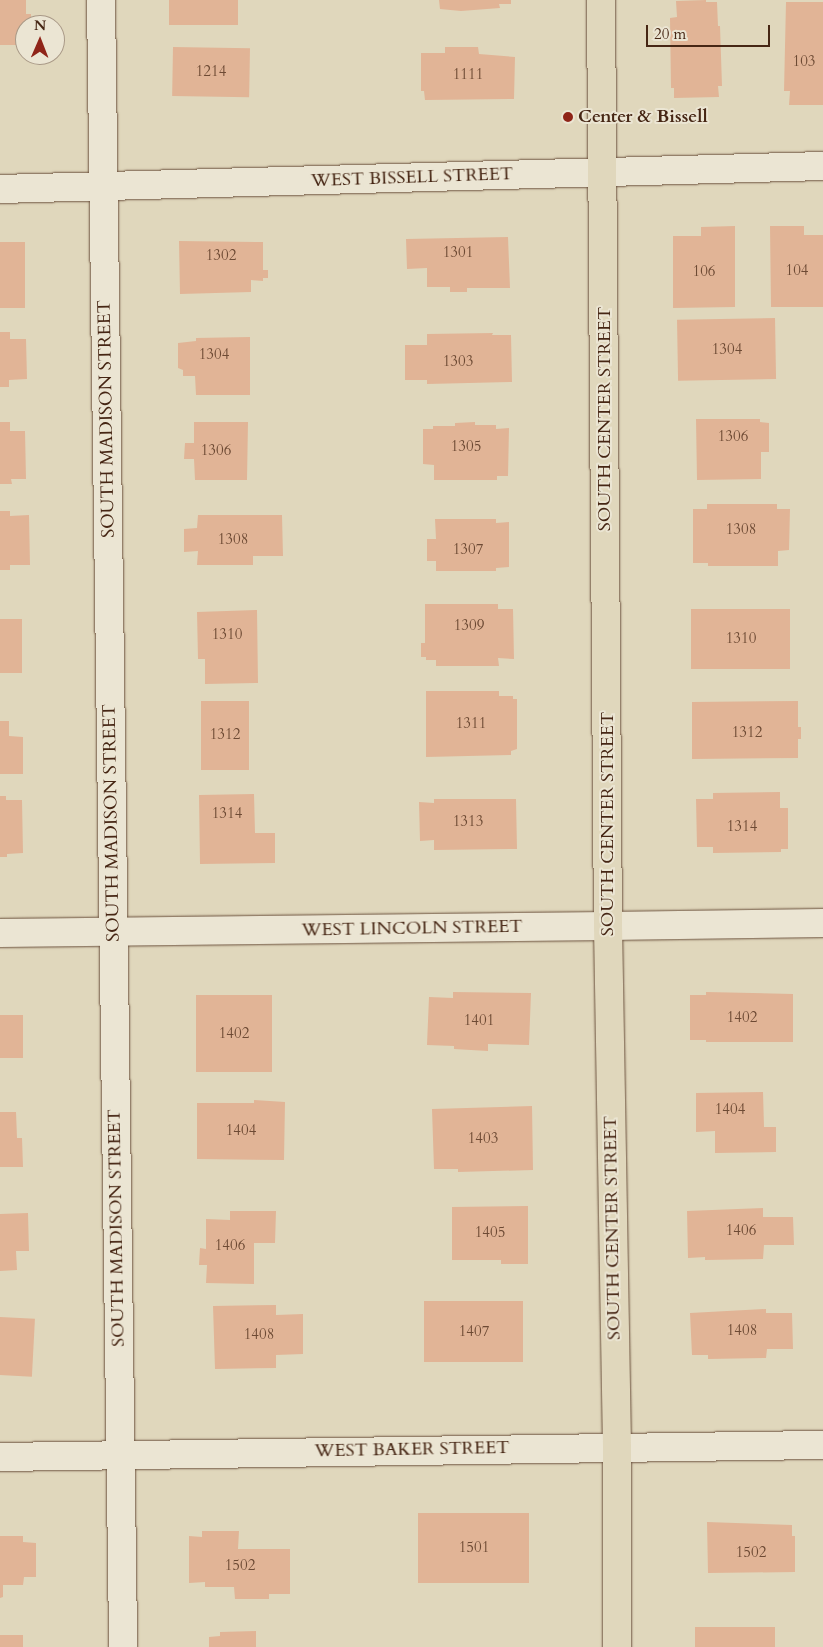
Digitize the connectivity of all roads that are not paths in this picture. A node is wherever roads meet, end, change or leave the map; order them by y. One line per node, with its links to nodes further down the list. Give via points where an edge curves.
1 (101, 0): 5 (street, SOUTH MADISON STREET)
2 (601, 0): 4 (main road, SOUTH CENTER STREET)
3 (823, 166): 4 (street, WEST BISSELL STREET)
4 (603, 172): 5 (street, WEST BISSELL STREET); 8 (main road, SOUTH CENTER STREET)
5 (104, 185): 6 (street, WEST BISSELL STREET); 9 (street, SOUTH MADISON STREET)
6 (0, 189)
7 (823, 923): 8 (street, WEST LINCOLN STREET)
8 (608, 926): 9 (street, WEST LINCOLN STREET); 12 (main road, SOUTH CENTER STREET)
9 (114, 932): 10 (street, WEST LINCOLN STREET); 13 (street, SOUTH MADISON STREET)
10 (0, 933)
11 (823, 1445): 12 (street, WEST BAKER STREET)
12 (617, 1448): 13 (street, WEST BAKER STREET); 16 (main road, SOUTH CENTER STREET)
13 (119, 1455): 14 (street, WEST BAKER STREET); 15 (street, SOUTH MADISON STREET)
14 (0, 1456)
15 (123, 1647)
16 (617, 1647)

